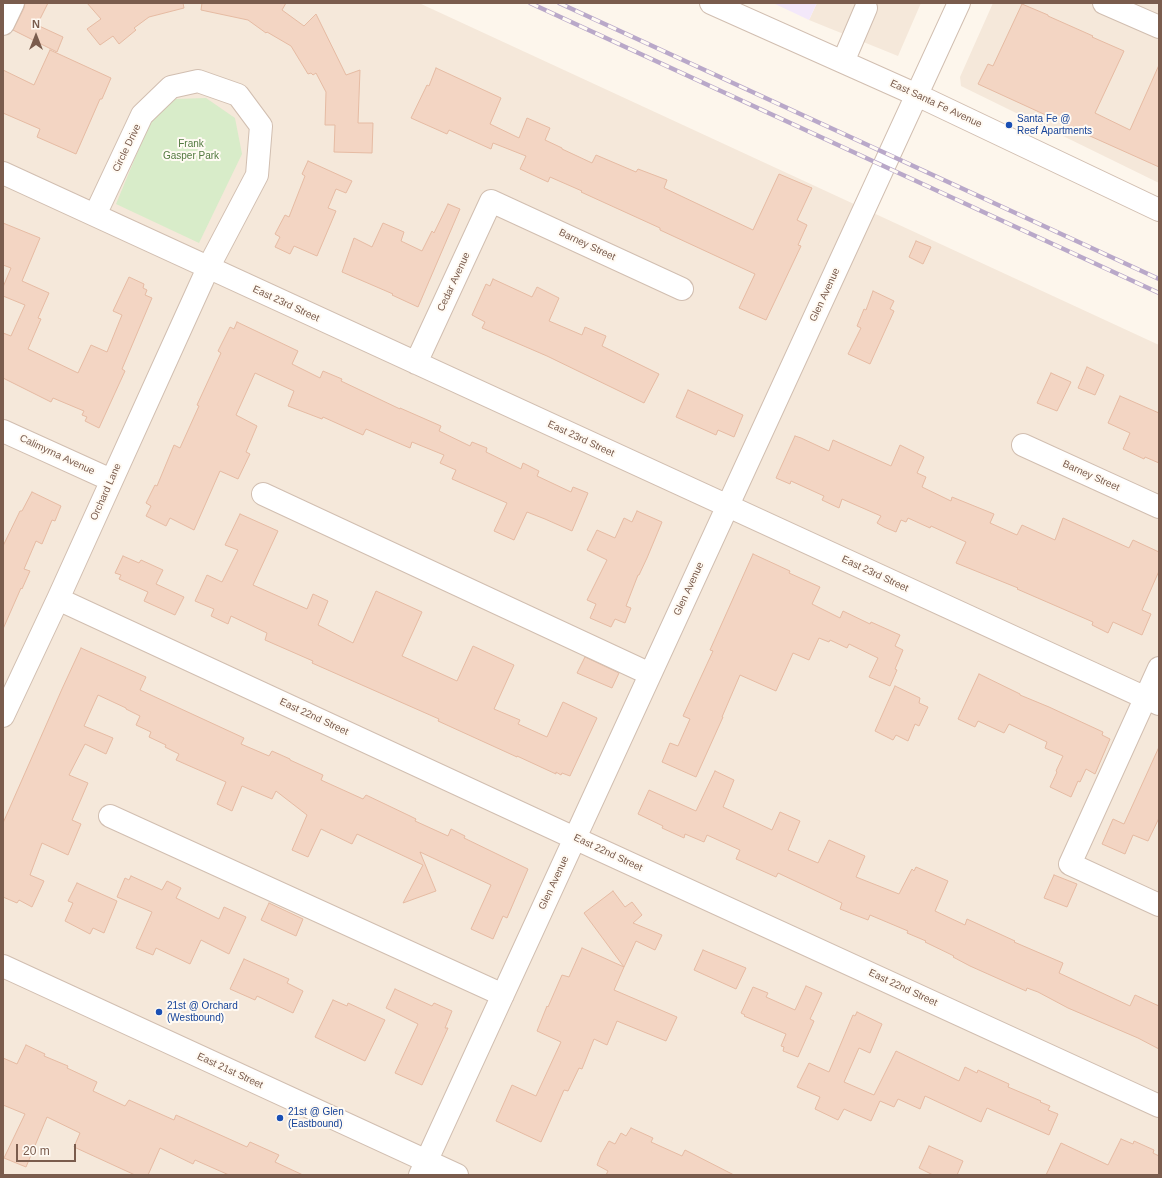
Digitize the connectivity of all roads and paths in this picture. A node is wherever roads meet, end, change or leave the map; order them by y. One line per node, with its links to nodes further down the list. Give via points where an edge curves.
1 (13, 3): 6 (street)
2 (711, 3): 8 (street, East Santa Fe Avenue)
3 (959, 3): 9 (street, Glen Avenue)
4 (1104, 3): 7 (street)
5 (866, 8): 8 (street)
6 (3, 24)
7 (1159, 27)
8 (843, 62): 9 (street, East Santa Fe Avenue)
9 (917, 94): 12 (street, East Santa Fe Avenue); 21 (street, Glen Avenue)
10 (3, 173): 13 (street, East 23rd Street)
11 (491, 201): 15 (street, Barney Street); 16 (street, Cedar Avenue)
12 (1159, 210)
13 (95, 215): 14 (street, East 23rd Street); 14 (street, Circle Drive, via 142,115 171,87 198,81 238,94 261,126 257,175)
14 (208, 268): 16 (street, East 23rd Street); 19 (street, Orchard Lane)
15 (682, 289)
16 (416, 363): 21 (street, East 23rd Street)
17 (3, 430): 19 (street, Calimyrna Avenue)
18 (1023, 445): 22 (street, Barney Street)
19 (111, 480): 23 (street, Orchard Lane)
20 (263, 494): 25 (street)
21 (728, 506): 25 (street, Glen Avenue); 26 (street, East 23rd Street)
22 (1159, 507)
23 (58, 599): 27 (street, Orchard Lane); 29 (street, East 22nd Street)
24 (1159, 668): 26 (street)
25 (650, 674): 29 (street, Glen Avenue)
26 (1152, 701): 30 (street, via 1070,864)
27 (3, 716)
28 (110, 816): 32 (street)
29 (575, 838): 32 (street, Glen Avenue); 33 (street, East 22nd Street)
30 (1159, 905)
31 (3, 966): 34 (street, East 21st Street)
32 (503, 995): 34 (street, Glen Avenue)
33 (1159, 1106)
34 (423, 1168): 35 (street, East 21st Street)
35 (457, 1175)

